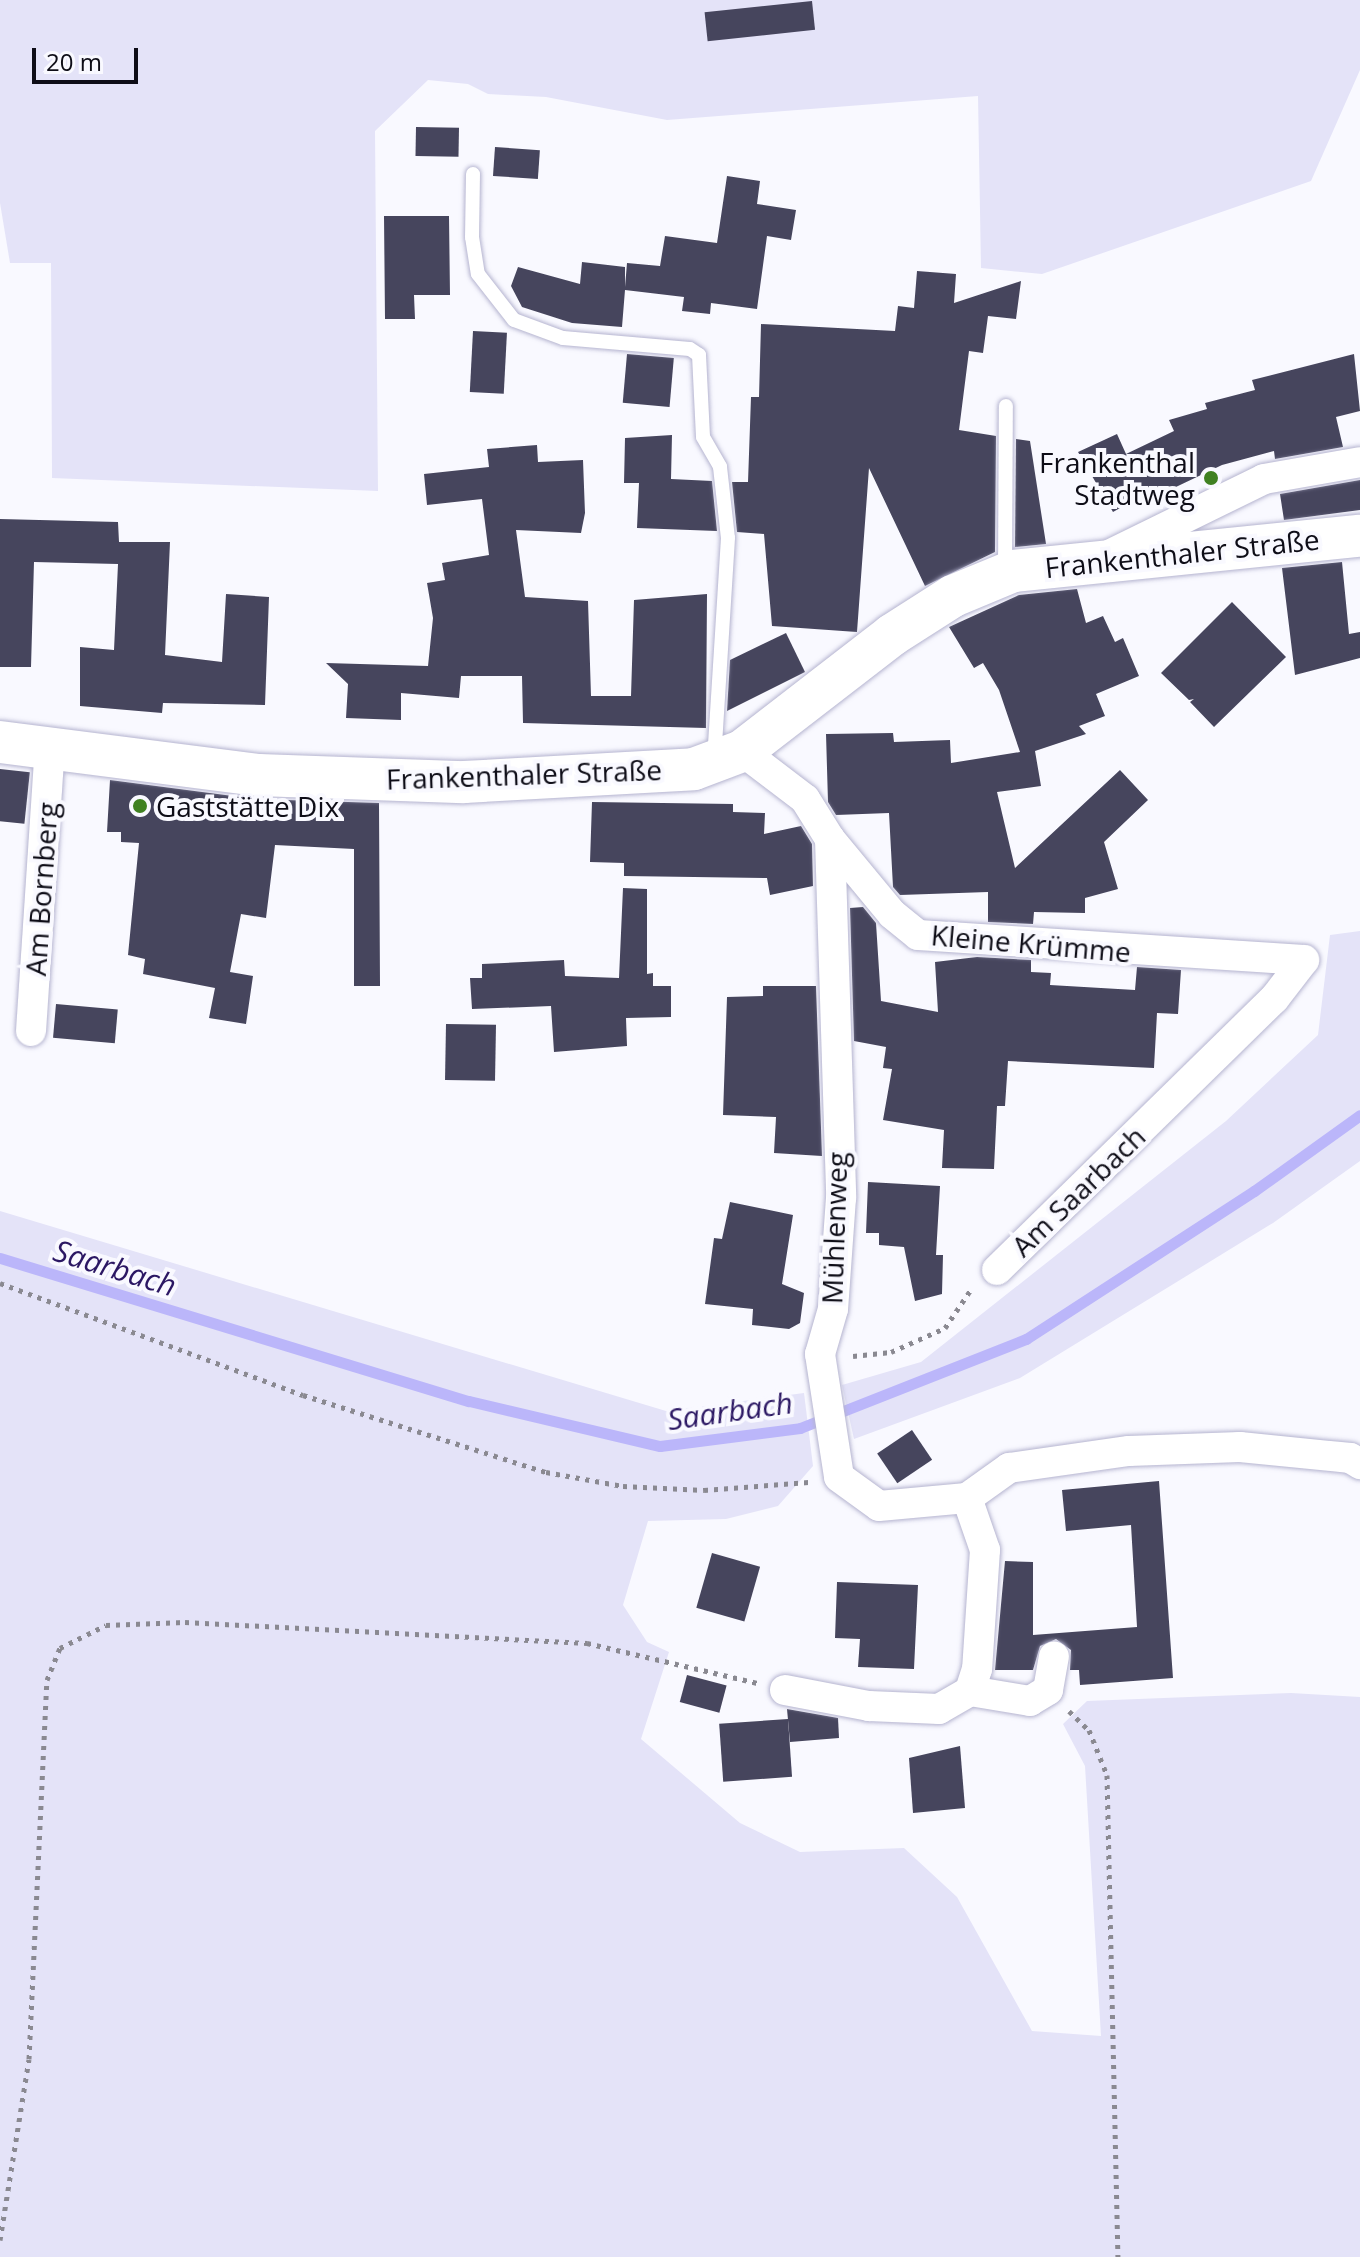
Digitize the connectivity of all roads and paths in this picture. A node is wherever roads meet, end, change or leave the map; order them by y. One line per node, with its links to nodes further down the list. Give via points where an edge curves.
1 (473, 174): 9 (lane, via 472,237 478,274 514,320 563,338 699,355 703,437 720,467 728,538)
2 (1006, 406): 6 (lane, Frankenthaler Straße)
3 (1360, 462): 5 (street, via 1264,479)
4 (1360, 536): 5 (main road, Frankenthaler Straße)
5 (1102, 558): 6 (main road, Frankenthaler Straße)
6 (1005, 574): 9 (main road, Frankenthaler Straße, via 953,596 892,635)
7 (0, 742): 8 (main road, Frankenthaler Straße)
8 (50, 748): 9 (main road, Frankenthaler Straße, via 259,775 464,782 694,769); 12 (street, Am Bornberg)
9 (728, 757): 10 (street, Kleine Krümme, via 805,799)
10 (830, 839): 11 (street, Kleine Krümme, via 892,914 918,935); 15 (street, Mühlenweg, via 841,1198 833,1309)
11 (1304, 960): 13 (street, Am Saarbach, via 1274,999)
12 (31, 1031)
13 (997, 1270): 15 (path, Am Saarbach, via 980,1277 945,1328 891,1352)
14 (0, 1283): 17 (path, via 303,1395 546,1472 623,1486 704,1490)
15 (820, 1354): 17 (street, Mühlenweg)
16 (1360, 1464): 18 (street, via 1350,1458 1240,1447 1129,1451 1009,1468)
17 (837, 1466): 18 (street, via 879,1506)
18 (967, 1498): 21 (street, via 985,1550 977,1669)
19 (1054, 1657): 22 (street, via 1048,1690)
20 (785, 1690): 21 (street, via 869,1706 939,1709); 23 (path, via 587,1643 185,1622 106,1625 60,1648 47,1680 29,2059)
21 (970, 1691): 22 (street)
22 (1039, 1699): 24 (path, via 1067,1709 1089,1730 1107,1775)
23 (0, 2240)
24 (1118, 2257)

